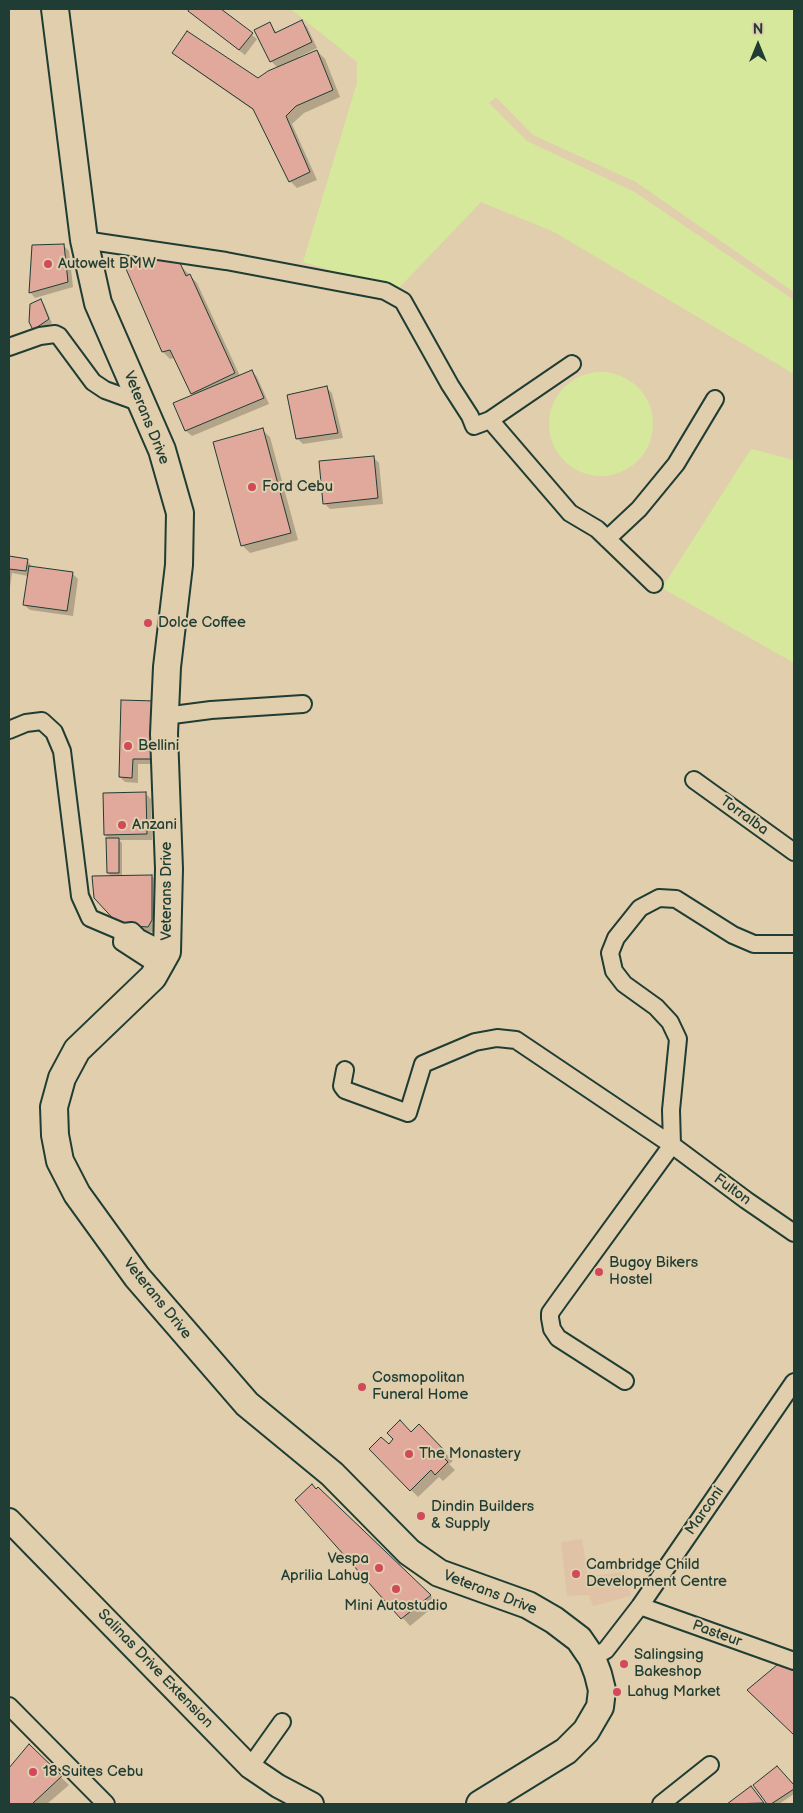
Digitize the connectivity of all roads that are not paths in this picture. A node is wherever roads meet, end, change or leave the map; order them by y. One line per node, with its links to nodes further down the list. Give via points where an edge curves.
1 (56, 9): 2 (main road, Veterans Drive)
2 (84, 240): 6 (main road, Veterans Drive, via 98,303); 7 (street, via 386,290 403,300 474,426)
3 (9, 347): 6 (street, via 55,334 93,382 105,390)
4 (572, 364): 7 (street)
5 (715, 399): 8 (street, via 676,464 639,509)
6 (141, 403): 11 (main road, Veterans Drive, via 162,450 180,512 179,565)
7 (490, 420): 8 (street, via 570,513)
8 (607, 539): 9 (street)
9 (654, 584)
10 (304, 704): 11 (street)
11 (165, 716): 16 (main road, Veterans Drive, via 169,869)
12 (9, 730): 16 (street, via 42,721 54,732 62,750 80,896 90,918 123,932 122,942)
13 (694, 780): 14 (street, Torralba)
14 (794, 852)
15 (794, 944): 18 (street, via 754,944 676,899 659,898 640,908 616,938 610,953 614,971 624,984 670,1022 678,1039 671,1110)
16 (163, 959): 24 (main road, Veterans Drive, via 153,977 77,1050 62,1078 54,1107 55,1135 60,1161 77,1194 137,1277 247,1404 332,1474 409,1552 439,1573 528,1605 554,1620 579,1638)
17 (345, 1070): 18 (street, Fulton, via 342,1086 345,1090 408,1113 423,1064 475,1042 497,1038 516,1040)
18 (672, 1144): 19 (street, Fulton); 20 (street, via 550,1314 551,1327 558,1338)
19 (794, 1233)
20 (625, 1381)
21 (794, 1382): 23 (street, Marconi)
22 (9, 1520): 29 (street, Salinas Drive Extension)
23 (640, 1606): 24 (street, Marconi, via 606,1650); 25 (street, Pasteur)
24 (592, 1658): 32 (main road, Veterans Drive, via 602,1690 600,1707 586,1731 566,1751)
25 (794, 1661)
26 (9, 1706): 30 (street)
27 (282, 1722): 29 (street)
28 (710, 1765): 33 (street)
29 (250, 1766): 31 (street, Salinas Drive Extension)
30 (106, 1804)
31 (312, 1804)
32 (480, 1804)
33 (661, 1804)

